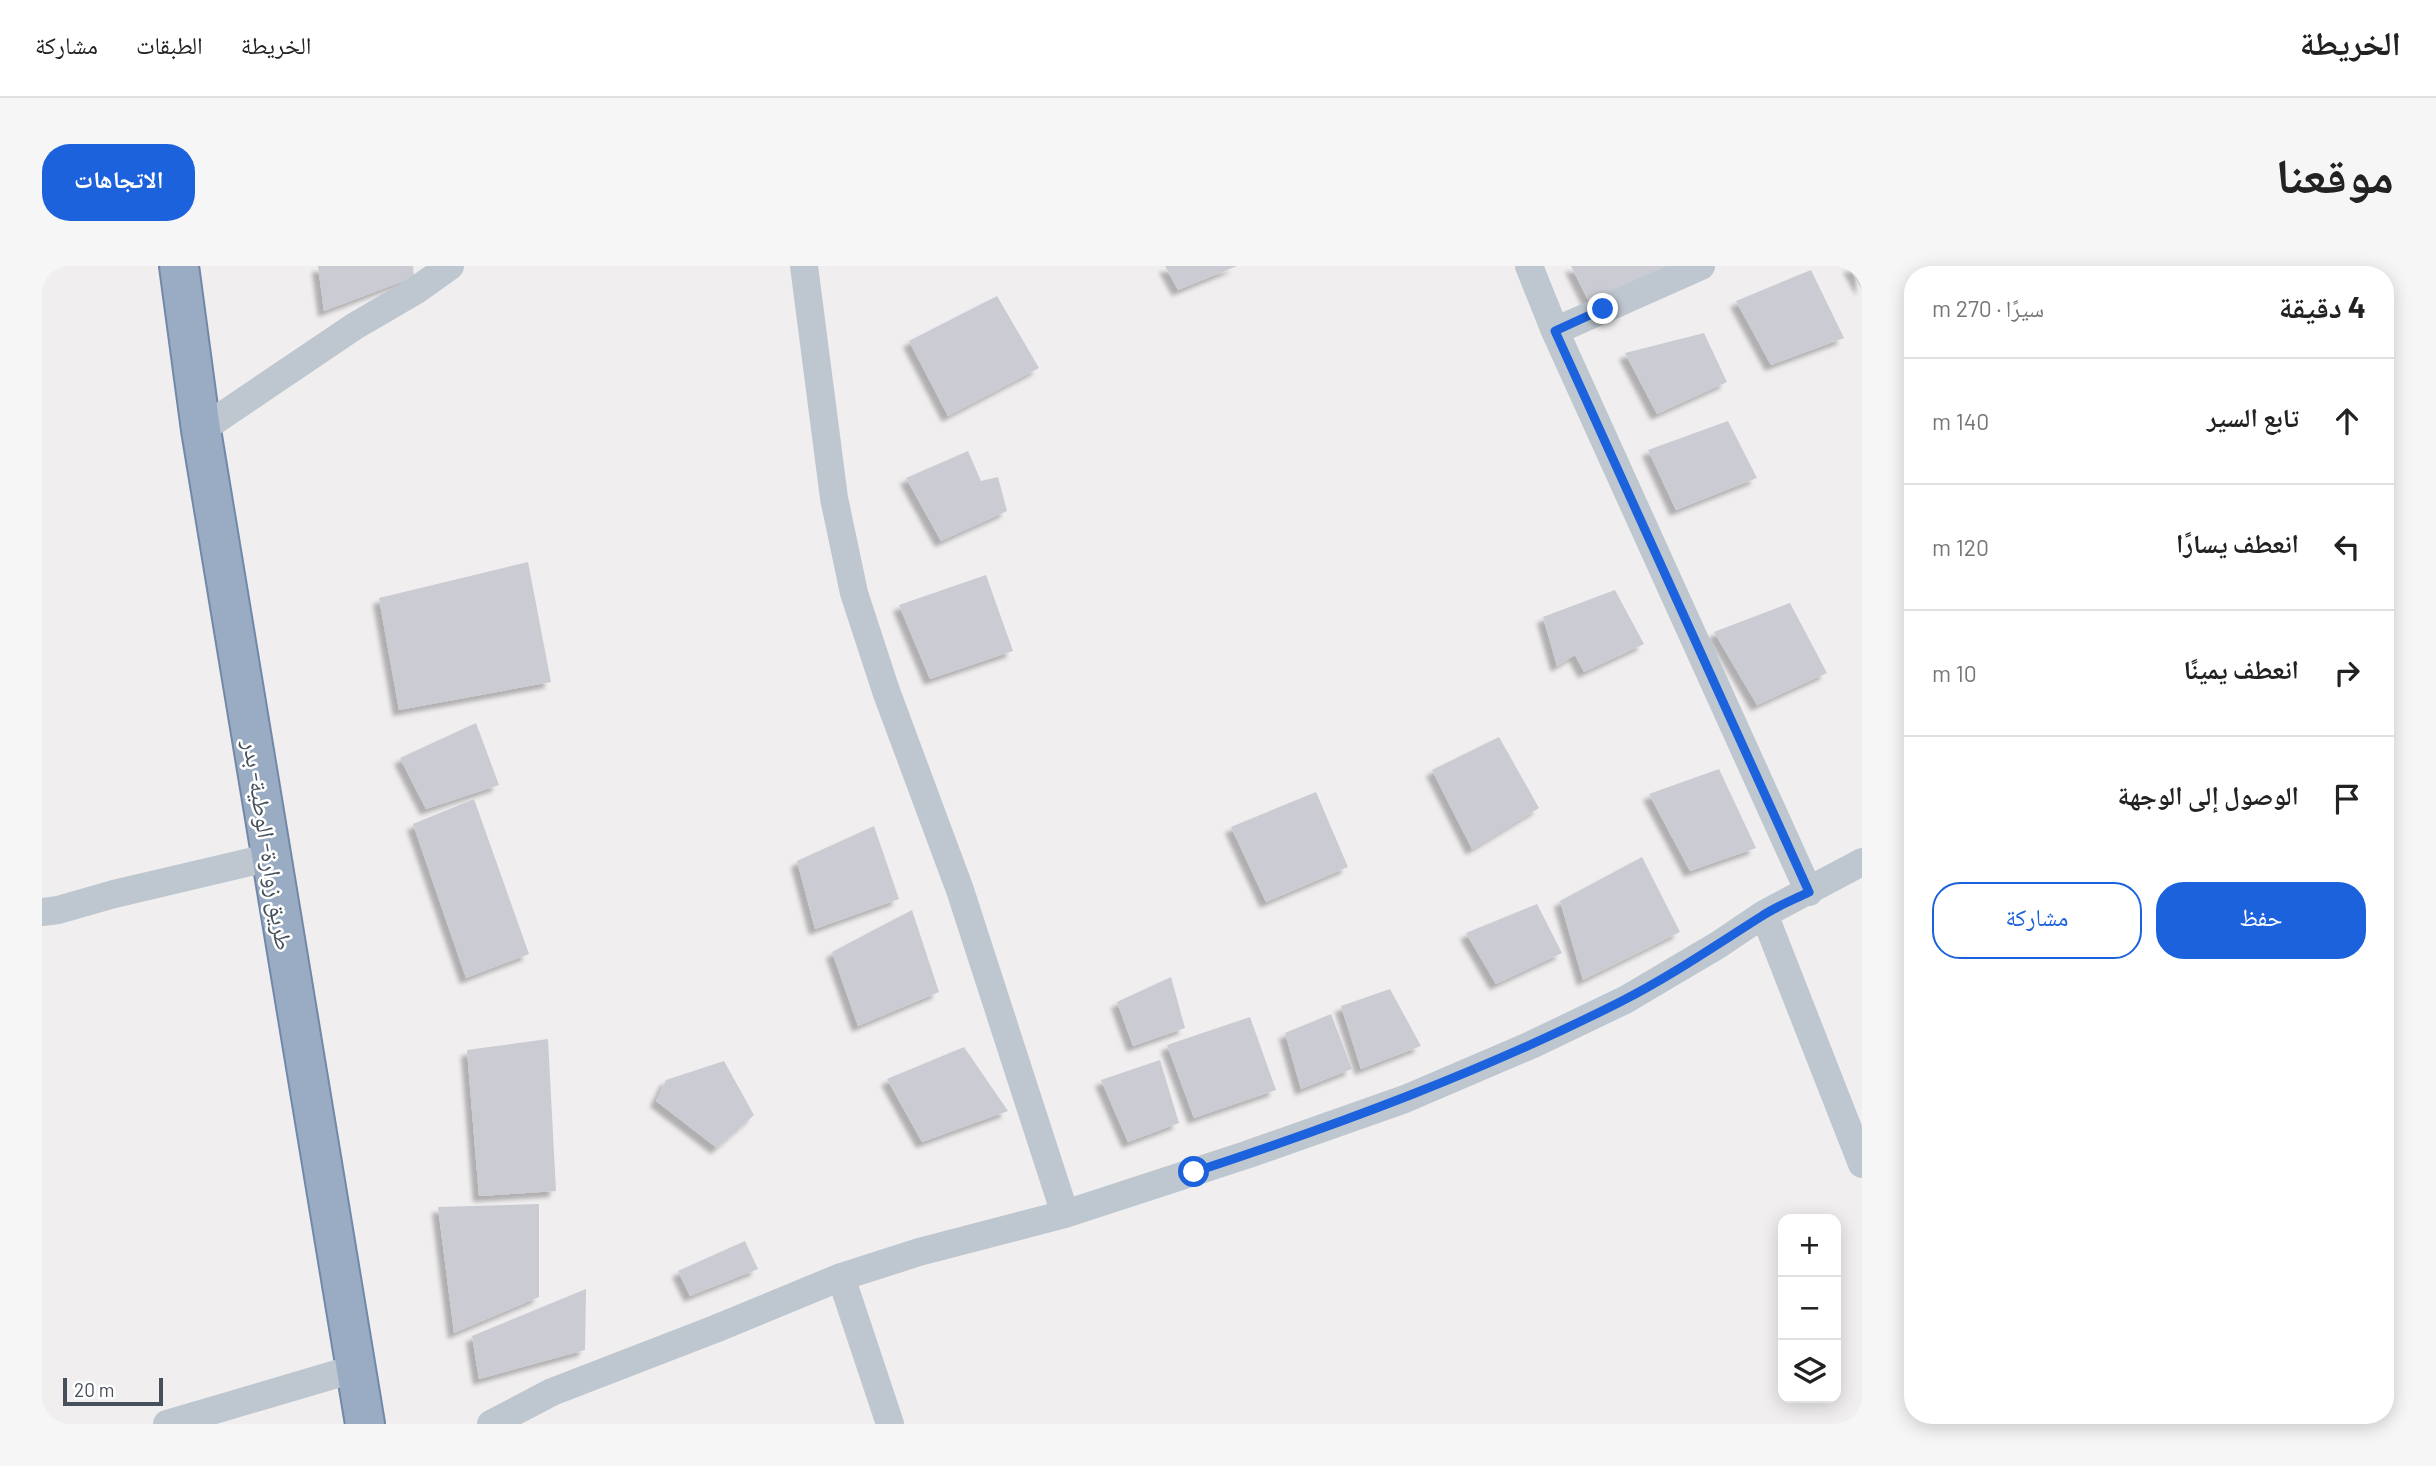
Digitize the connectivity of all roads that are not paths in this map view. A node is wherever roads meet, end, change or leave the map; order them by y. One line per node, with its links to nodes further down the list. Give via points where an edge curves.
1 (178, 266): 7 (highway, طريق زوارة- الوطية- بدر)
2 (450, 266): 7 (street)
3 (804, 266): 14 (street, via 832,486 854,593 964,902)
4 (1529, 266): 6 (street)
5 (1701, 266): 6 (street)
6 (1555, 331): 10 (street)
7 (201, 430): 8 (highway, طريق زوارة- الوطية- بدر)
8 (271, 857): 11 (street); 16 (highway, طريق زوارة- الوطية- بدر)
9 (1862, 862): 10 (street)
10 (1809, 892): 12 (street)
11 (42, 912)
12 (1764, 914): 13 (street); 14 (street, via 1625,1000 1531,1045 1405,1099)
13 (1862, 1164)
14 (1065, 1214): 15 (street)
15 (841, 1277): 19 (street, via 552,1392); 20 (street)
16 (357, 1368): 17 (street); 18 (highway, طريق زوارة- الوطية- بدر)
17 (167, 1424)
18 (365, 1424)
19 (491, 1424)
20 (890, 1424)

